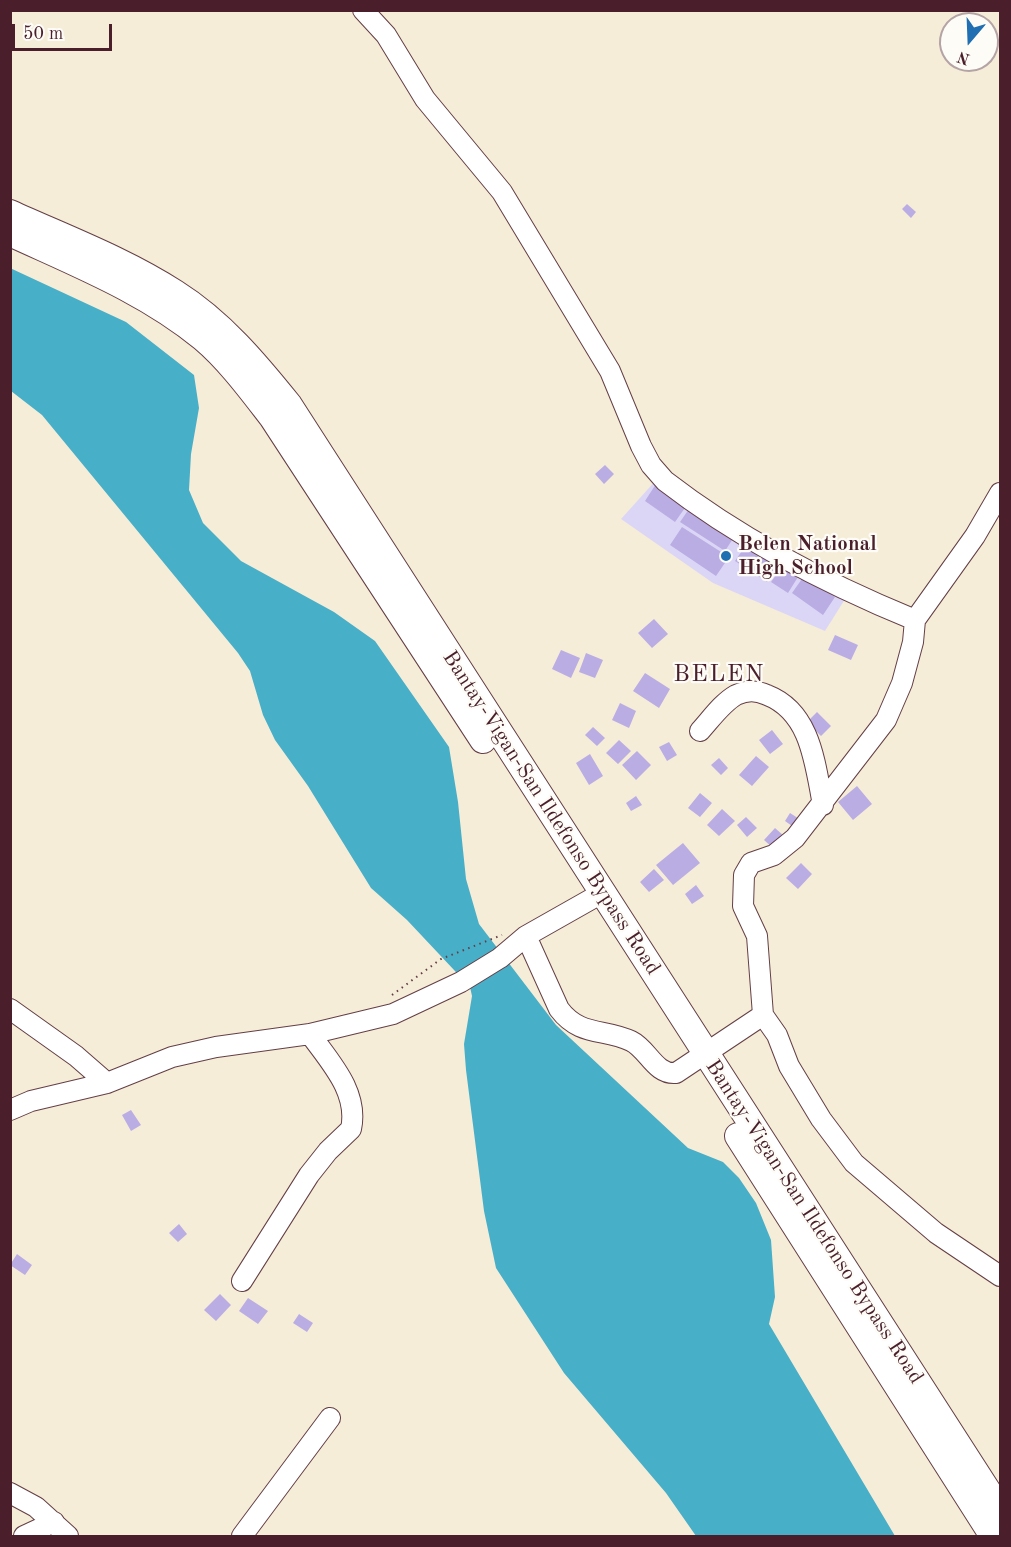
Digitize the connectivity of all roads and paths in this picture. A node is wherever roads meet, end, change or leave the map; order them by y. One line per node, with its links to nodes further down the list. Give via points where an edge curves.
1 (363, 10): 5 (street, via 386,35 425,99 502,192 610,371 641,446 665,481 787,560)
2 (10, 213): 8 (main road, Bantay-Vigan-San Ildefonso Bypass Road, via 176,293 217,325 257,366 289,405)
3 (10, 233): 8 (main road, Bantay-Vigan-San Ildefonso Bypass Road, via 121,284 165,309 204,339 242,378)
4 (1000, 493): 5 (street, via 975,536)
5 (915, 620): 7 (street, via 914,642 896,701 872,741)
6 (700, 731): 7 (street, via 730,700 746,691 757,691 783,703 804,730)
7 (823, 804): 13 (street, via 795,838 774,855 751,863 744,875 743,906 757,936)
8 (595, 897): 9 (street); 15 (main road, Bantay-Vigan-San Ildefonso Bypass Road)
9 (526, 936): 14 (street, via 461,982 393,1014); 15 (street, via 567,1020 578,1027 632,1041 662,1071 669,1073 676,1073)
10 (495, 937): 11 (path, via 441,959)
11 (387, 999)
12 (10, 1009): 16 (street, via 76,1056)
13 (763, 1015): 15 (street); 18 (street, via 821,1119 854,1163 936,1233)
14 (310, 1034): 16 (street, via 172,1057); 19 (street, via 346,1084 352,1107 351,1129 309,1175)
15 (698, 1057): 22 (main road, Bantay-Vigan-San Ildefonso Bypass Road); 27 (main road, Bantay-Vigan-San Ildefonso Bypass Road)
16 (106, 1083): 17 (street)
17 (10, 1110)
18 (1000, 1276)
19 (242, 1281)
20 (330, 1418): 26 (street)
21 (10, 1493): 23 (street)
22 (1000, 1510)
23 (54, 1522): 24 (street); 25 (street)
24 (24, 1536)
25 (68, 1536)
26 (242, 1536)
27 (993, 1536)

